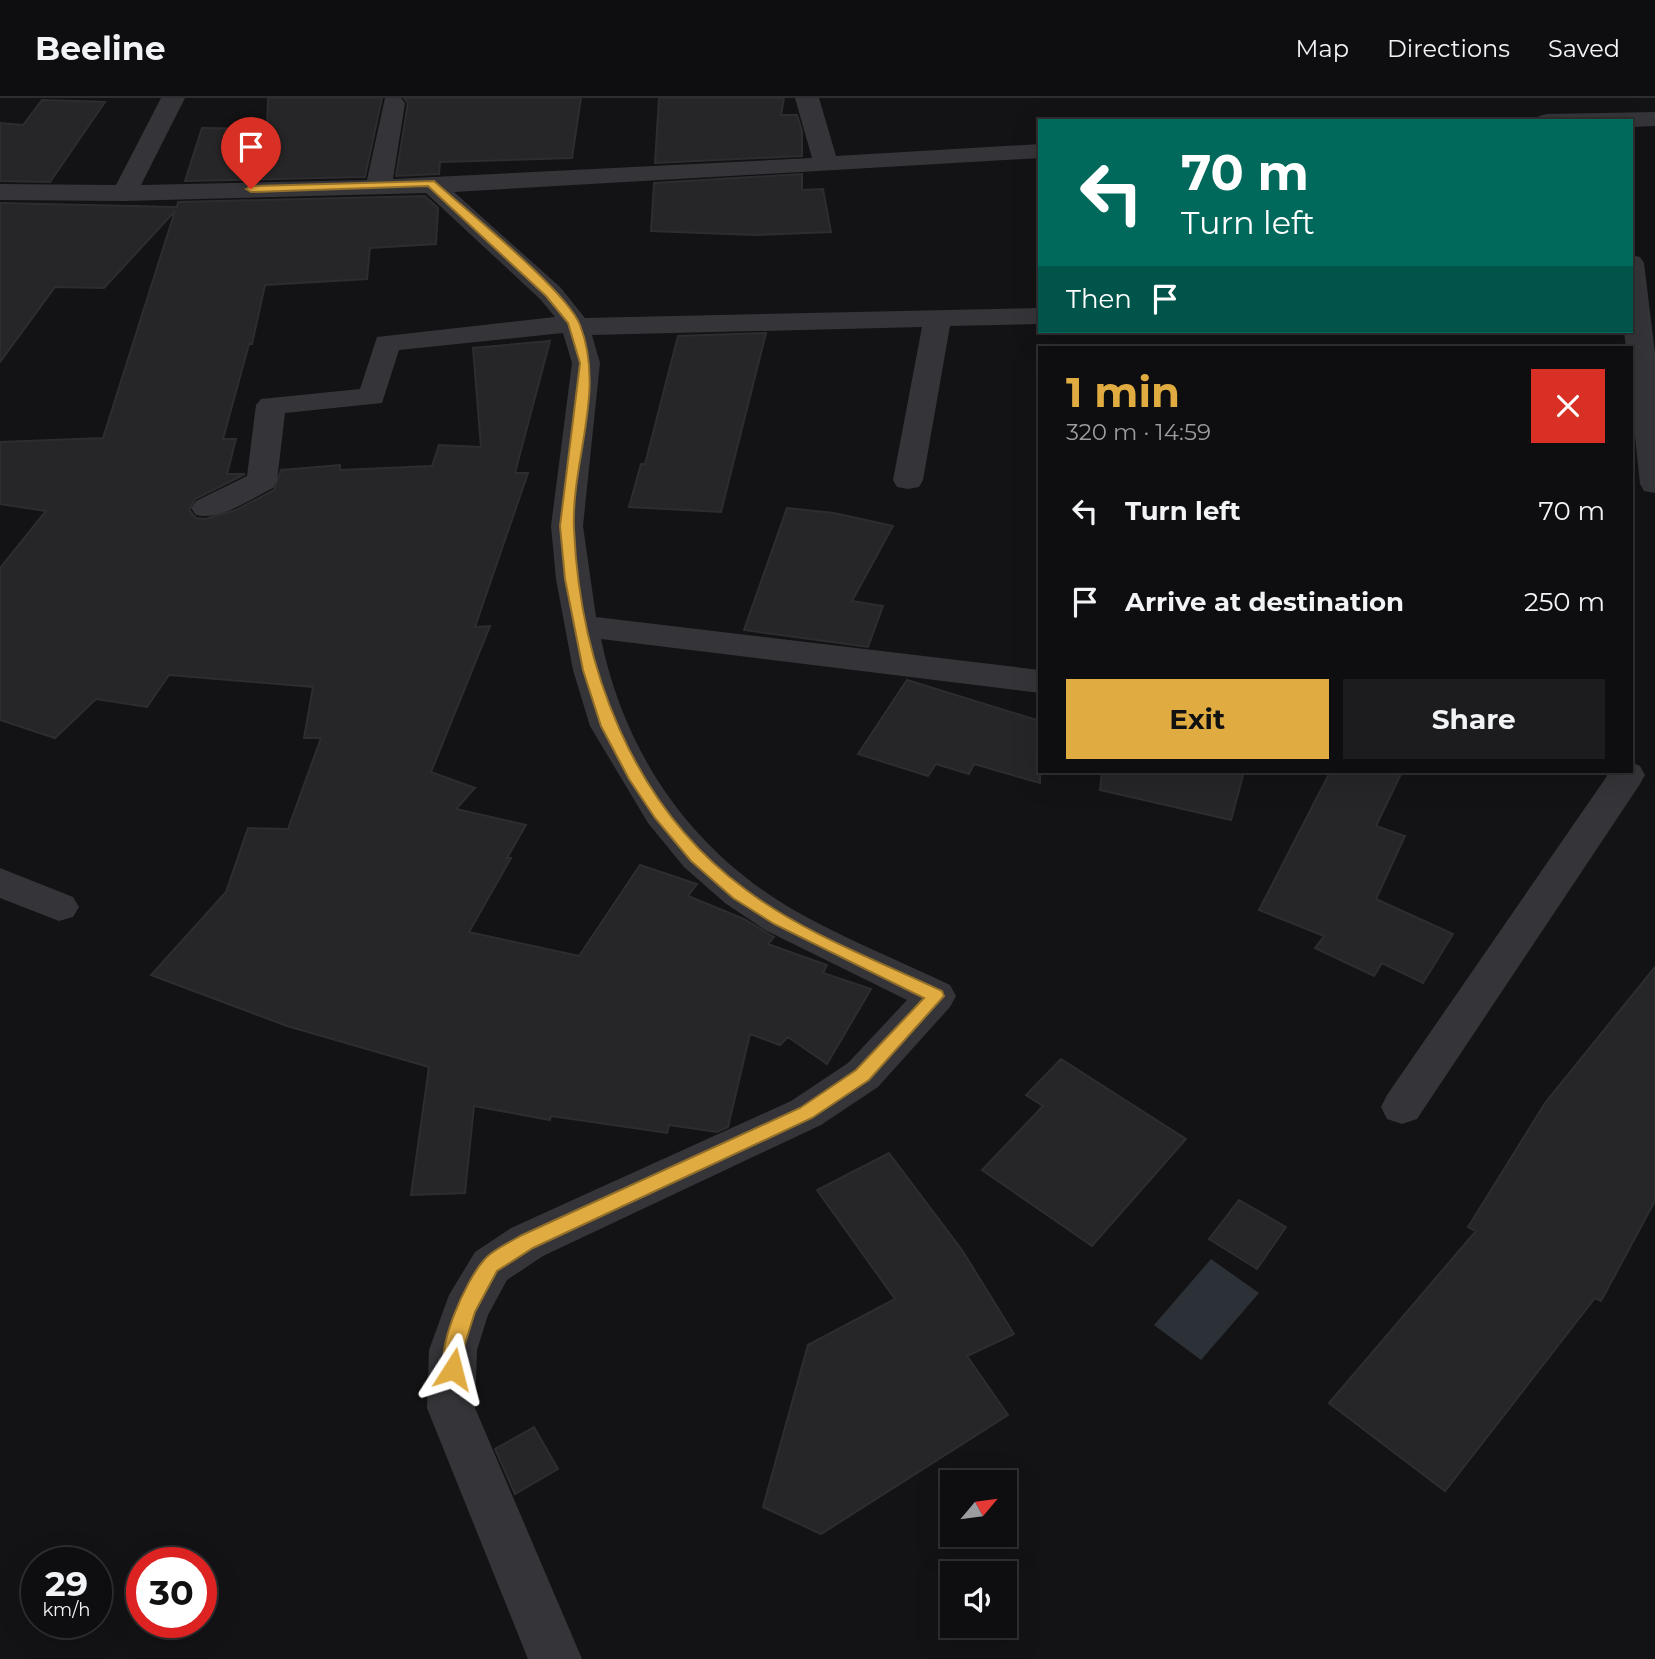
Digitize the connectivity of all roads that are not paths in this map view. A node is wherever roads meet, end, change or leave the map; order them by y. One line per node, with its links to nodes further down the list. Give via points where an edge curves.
1 (173, 98): 11 (street)
2 (807, 98): 7 (street)
3 (393, 103): 9 (street)
4 (1655, 119): 5 (street)
5 (1633, 120)
6 (1038, 151): 7 (street)
7 (826, 164): 8 (street)
8 (430, 183): 9 (street); 15 (street, via 550,293)
9 (379, 185): 11 (street)
10 (0, 192): 11 (street)
11 (124, 193)
12 (1633, 281): 17 (street)
13 (1038, 316): 14 (street)
14 (937, 318): 15 (street); 16 (street)
15 (574, 325): 20 (street, via 387,343 372,397 271,405 262,481); 21 (street, via 586,363 567,526)
16 (908, 480)
17 (1655, 484)
18 (1655, 502): 19 (street)
19 (1633, 503)
20 (207, 508)
21 (581, 626): 22 (street); 27 (street, via 608,726 654,804 697,857 779,920 936,996 863,1075 806,1113 527,1242 491,1266 466,1310 453,1350 452,1408)
22 (1038, 682)
23 (1624, 773): 26 (street)
24 (0, 882): 25 (street)
25 (59, 907)
26 (1402, 1107)
27 (555, 1659)

